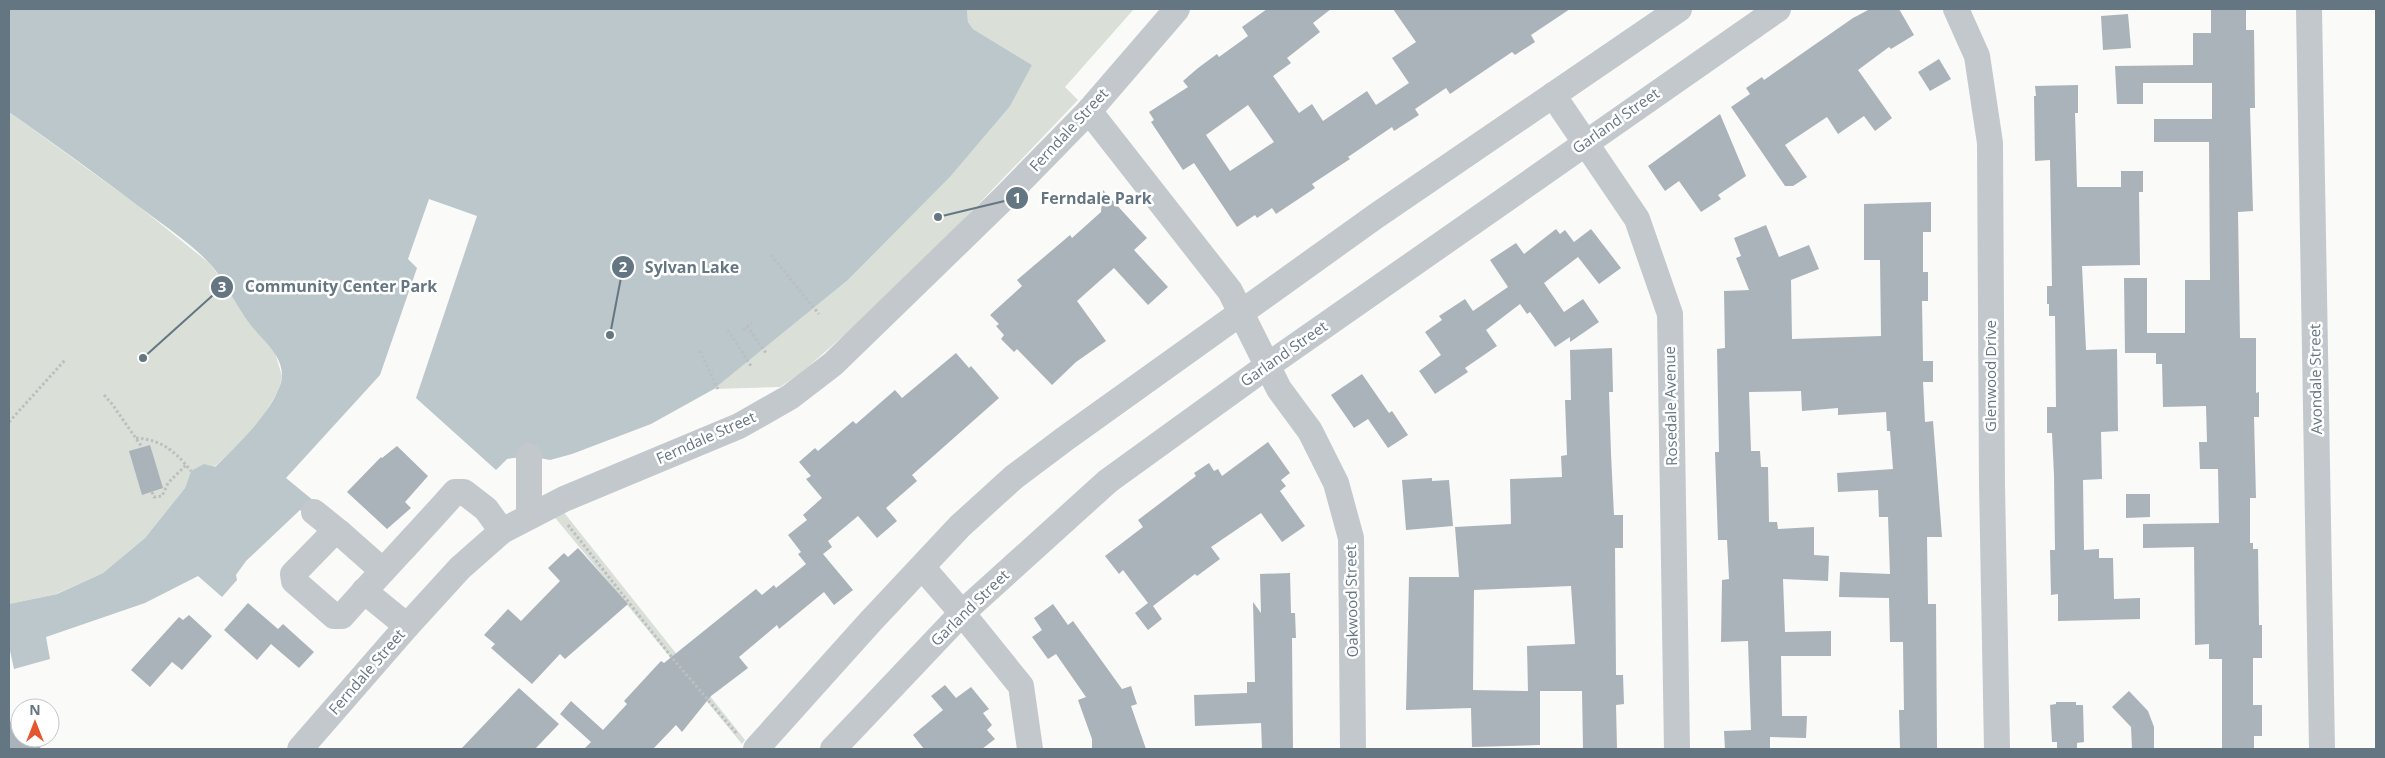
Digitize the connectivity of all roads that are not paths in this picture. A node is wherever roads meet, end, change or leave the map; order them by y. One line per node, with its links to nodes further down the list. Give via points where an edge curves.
1 (1177, 9): 7 (street, Ferndale Street)
2 (1679, 9): 6 (street)
3 (1778, 9): 8 (street, Garland Street)
4 (1956, 9): 27 (street, Glenwood Drive, via 1977,56 1990,143)
5 (2309, 9): 28 (street, Avondale Street)
6 (1552, 95): 8 (street, Rosedale Avenue); 9 (street)
7 (1089, 111): 9 (street, Oakwood Street, via 1230,291); 13 (street, Ferndale Street, via 833,364 790,397 739,426)
8 (1584, 143): 10 (street, Garland Street); 26 (street, Rosedale Avenue, via 1637,219 1670,314)
9 (1241, 313): 10 (street, Oakwood Street); 16 (street, via 1014,477 969,517)
10 (1267, 366): 19 (street, Garland Street, via 1108,481); 25 (street, Oakwood Street, via 1310,432 1336,483 1351,538)
11 (529, 456): 13 (street)
12 (314, 512): 15 (street)
13 (529, 515): 14 (street, Ferndale Street)
14 (502, 531): 17 (street, via 486,509 464,492 456,492); 20 (street, Ferndale Street, via 460,568)
15 (340, 533): 17 (street); 18 (street, via 333,533 300,567 294,574 294,581 334,616 342,616)
16 (922, 567): 19 (street); 21 (street)
17 (383, 571): 18 (street)
18 (364, 591): 20 (street)
19 (962, 613): 23 (street, Garland Street); 24 (street, via 1021,686)
20 (407, 626): 22 (street, Ferndale Street)
21 (747, 742)
22 (300, 749)
23 (833, 749)
24 (1030, 749)
25 (1353, 749)
26 (1676, 749)
27 (1997, 749)
28 (2322, 749)

